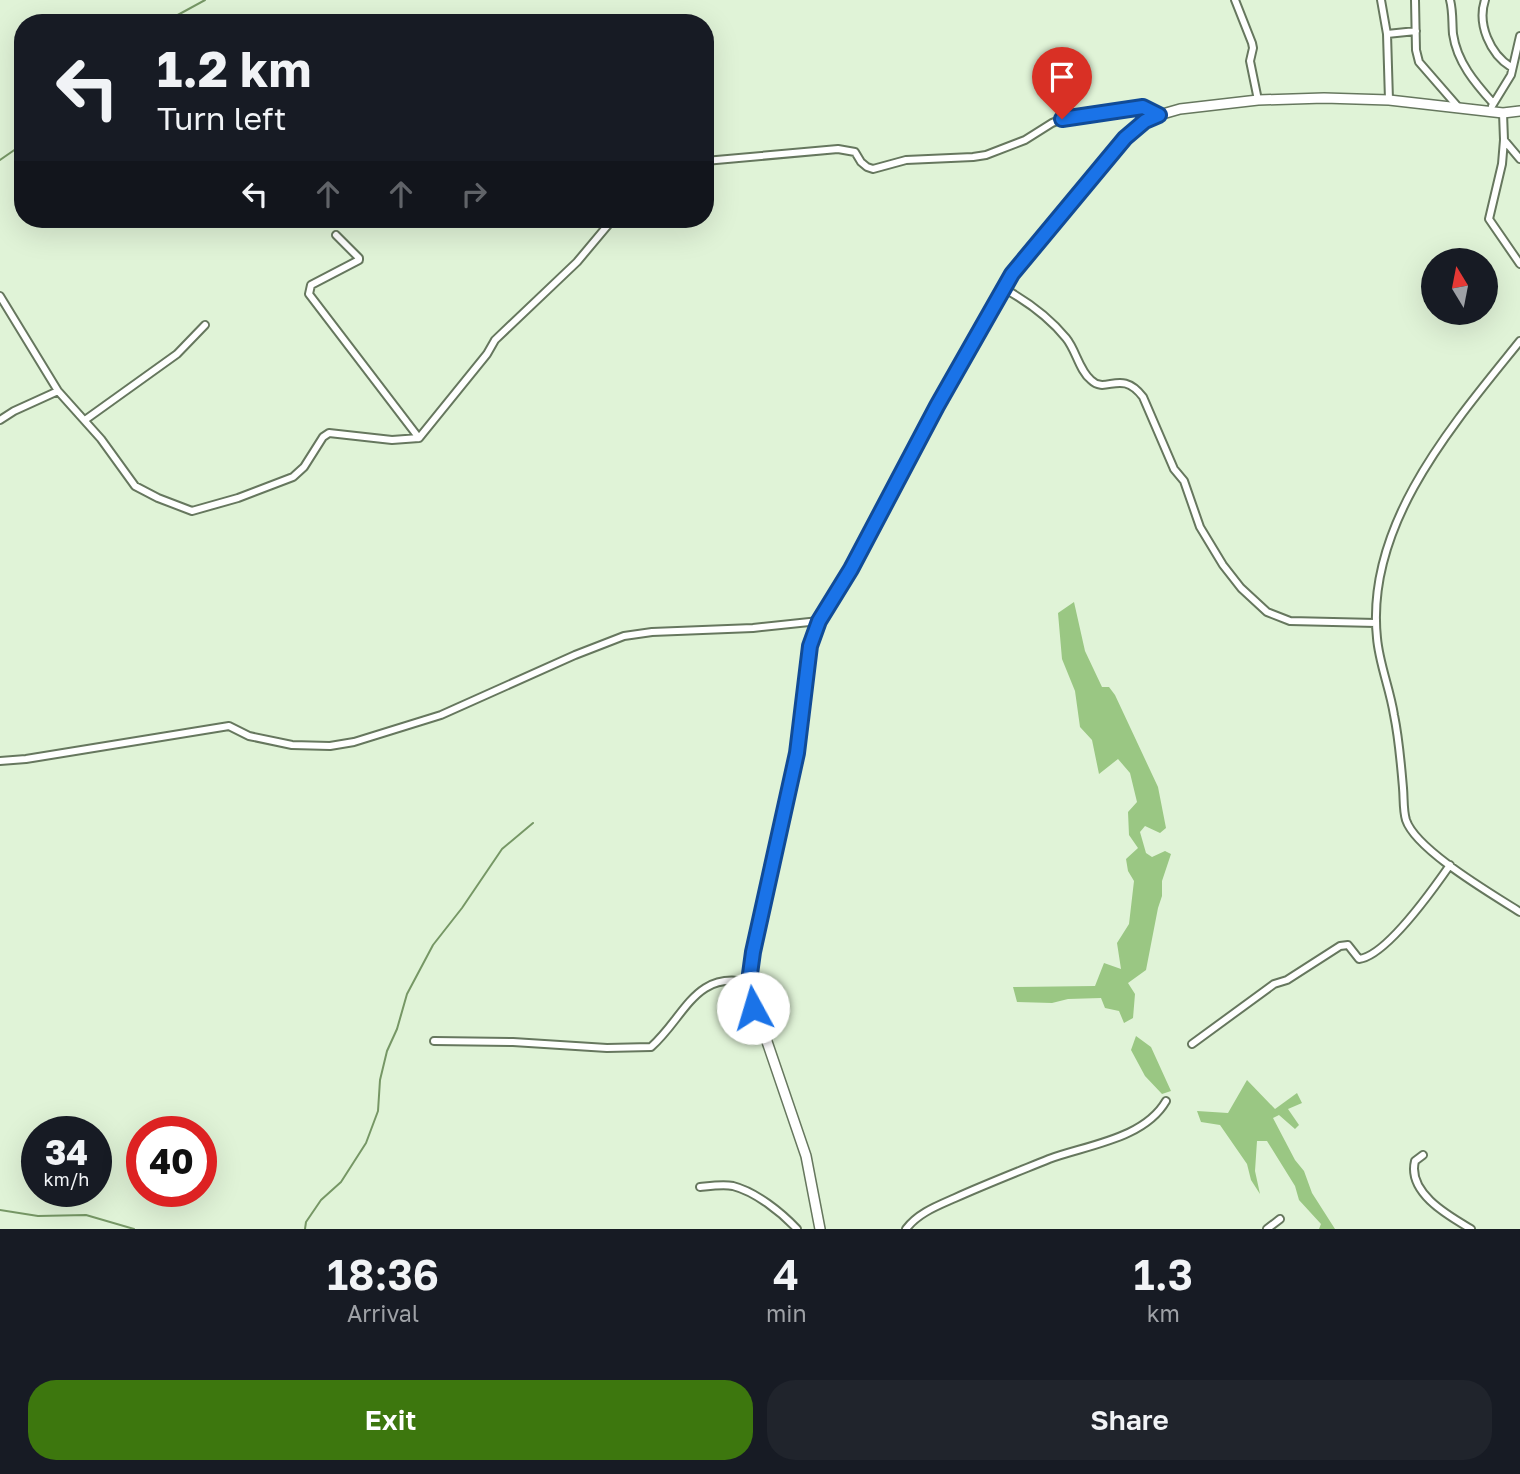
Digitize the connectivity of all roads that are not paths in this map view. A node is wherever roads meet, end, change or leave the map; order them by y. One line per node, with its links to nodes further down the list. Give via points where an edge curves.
1 (1235, 0): 10 (street, via 1252,43 1250,61)
2 (1381, 0): 7 (street)
3 (1415, 0): 6 (street)
4 (1450, 0): 12 (street, via 1459,56)
5 (1485, 0): 9 (street, via 1485,35)
6 (1416, 32): 7 (street); 13 (street, via 1419,62)
7 (1387, 34): 11 (street)
8 (1520, 38): 9 (street)
9 (1511, 67): 12 (street)
10 (1258, 100): 11 (street); 16 (street)
11 (1389, 100): 13 (street)
12 (1492, 107): 13 (street); 15 (street)
13 (1459, 108)
14 (1520, 111): 15 (street)
15 (1503, 113): 17 (street)
16 (1159, 115): 19 (street, via 1143,107 1079,116 1052,123 1025,140 986,155 906,160 873,169 860,162 855,152 838,149); 23 (street, via 1125,138)
17 (1504, 140): 18 (street); 22 (street, via 1489,219)
18 (1520, 159)
19 (714, 160)
20 (605, 228): 30 (street, via 577,262 495,340)
21 (336, 235): 30 (street, via 359,260 311,285 309,294)
22 (1520, 264)
23 (1003, 288): 31 (street); 32 (street, via 1038,311 1067,339 1094,383 1122,382 1136,388 1184,481 1200,527 1241,588 1267,612 1303,623)
24 (0, 296): 27 (street)
25 (205, 325): 29 (street, via 177,354)
26 (1520, 341): 32 (street, via 1464,411 1400,511 1383,559)
27 (58, 391): 28 (street); 29 (street)
28 (0, 420)
29 (85, 420): 30 (street, via 135,486 192,511 293,477 329,433)
30 (419, 438)
31 (819, 621): 33 (street, via 624,636 441,715 354,742 292,745 249,736 229,726); 36 (street, via 810,646 797,753)
32 (1376, 623): 34 (street, via 1395,717 1406,821 1419,840)
33 (0, 761)
34 (1450, 865): 35 (street); 38 (street, via 1410,919 1369,955 1359,959 1348,945 1340,946 1274,984)
35 (1520, 912)
36 (750, 983): 37 (street, via 731,979 706,986 651,1047); 44 (street, via 753,1008 806,1156)
37 (434, 1041)
38 (1192, 1044)
39 (1166, 1101): 45 (street, via 1151,1120 1126,1134 985,1184 929,1210)
40 (1423, 1155): 47 (street, via 1415,1161 1417,1182 1443,1212)
41 (700, 1187): 43 (street, via 733,1186 762,1200)
42 (1280, 1219): 46 (street)
43 (797, 1229)
44 (820, 1229)
45 (906, 1229)
46 (1267, 1229)
47 (1471, 1229)

